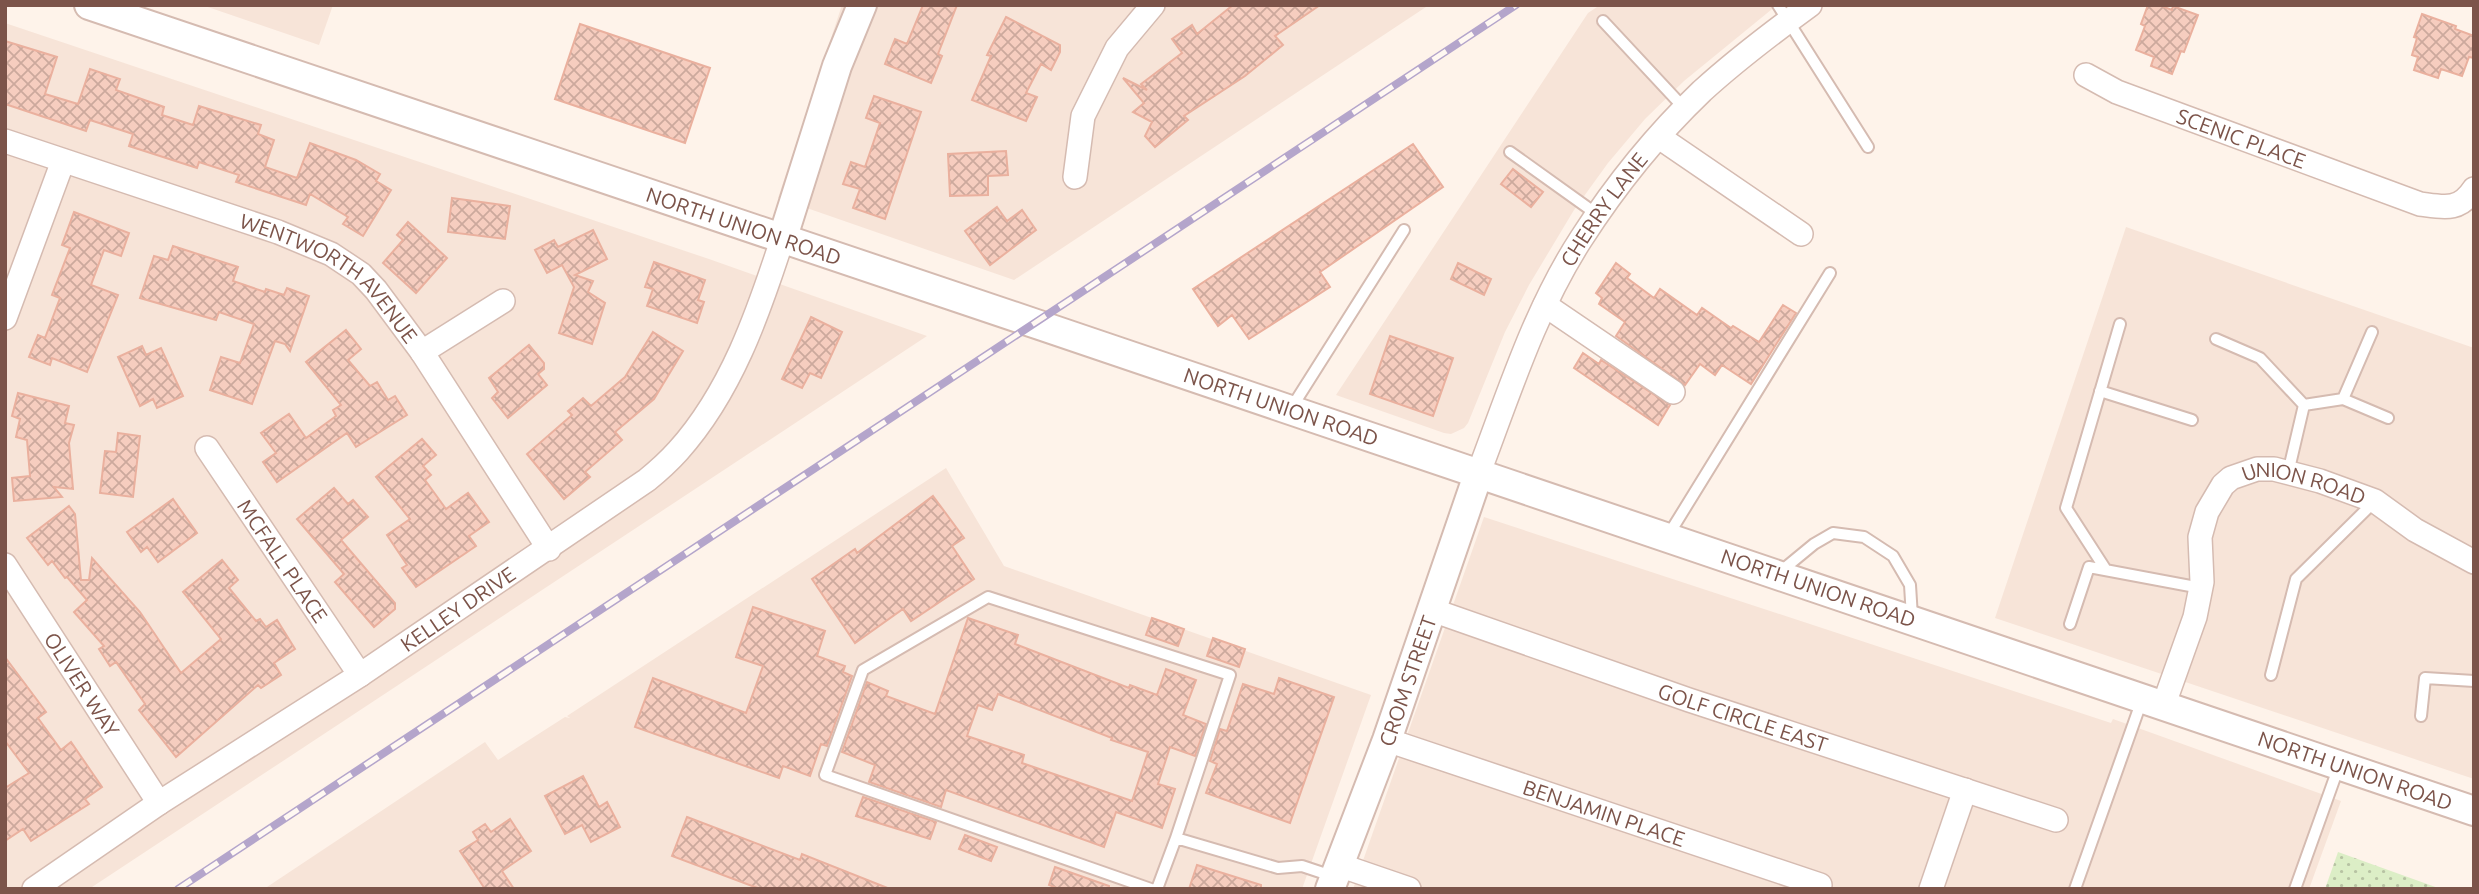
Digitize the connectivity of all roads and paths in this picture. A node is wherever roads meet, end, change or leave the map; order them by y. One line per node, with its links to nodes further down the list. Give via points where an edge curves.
1 (89, 5): 19 (street, NORTH UNION ROAD)
2 (862, 5): 19 (street, via 837,66)
3 (1153, 5): 14 (street, via 1117,48 1083,116)
4 (1810, 5): 5 (street, CHERRY LANE)
5 (1783, 13): 8 (street, CHERRY LANE); 11 (lane)
6 (1603, 21): 8 (lane)
7 (2086, 75): 15 (street, SCENIC PLACE, via 2117,92 2420,204 2450,208)
8 (1685, 109): 9 (street, CHERRY LANE)
9 (1659, 137): 16 (street, CHERRY LANE); 18 (street)
10 (5, 141): 13 (street, WENTWORTH AVENUE)
11 (1868, 147)
12 (1510, 152): 16 (lane)
13 (63, 161): 23 (street); 27 (street, WENTWORTH AVENUE, via 331,254 376,290)
14 (1075, 177)
15 (2474, 189)
16 (1598, 215): 22 (street, CHERRY LANE)
17 (1404, 230): 32 (lane)
18 (1801, 234)
19 (782, 240): 32 (street, NORTH UNION ROAD); 40 (street, KELLEY DRIVE, via 741,352 711,408 678,451 647,480)
20 (1830, 273): 39 (lane)
21 (503, 302): 27 (street)
22 (1545, 305): 29 (street); 36 (street, CHERRY LANE)
23 (5, 318)
24 (2120, 324): 28 (lane)
25 (2372, 332): 30 (lane)
26 (2216, 339): 31 (lane, via 2260,358)
27 (422, 352): 40 (street, WENTWORTH AVENUE)
28 (2100, 391): 34 (lane); 43 (lane, via 2066,508)
29 (1673, 392)
30 (2343, 399): 31 (lane); 33 (lane)
31 (2304, 405): 37 (lane)
32 (1291, 409): 36 (street, NORTH UNION ROAD)
33 (2388, 418)
34 (2192, 420)
35 (207, 448): 49 (street, MCFALL PLACE)
36 (1479, 472): 39 (street, NORTH UNION ROAD); 46 (street, CROM STREET)
37 (2288, 473): 38 (street, UNION ROAD); 45 (street, UNION ROAD, via 2257,469 2223,485 2207,512 2200,537)
38 (2375, 500): 41 (street, UNION ROAD, via 2415,530); 50 (lane, via 2296,579)
39 (1667, 536): 44 (street, NORTH UNION ROAD)
40 (549, 549): 49 (street, KELLEY DRIVE)
41 (2474, 562)
42 (5, 565): 57 (street, OLIVER WAY)
43 (2105, 570): 45 (lane); 48 (lane, via 2089,567)
44 (1777, 574): 47 (street, NORTH UNION ROAD); 47 (lane, via 1833,533 1864,537 1893,556 1910,585)
45 (2201, 588): 52 (street, UNION ROAD, via 2194,617)
46 (1432, 610): 54 (street, CROM STREET); 56 (street, GOLF CIRCLE EAST)
47 (1912, 620): 52 (street, NORTH UNION ROAD)
48 (2070, 624)
49 (360, 675): 57 (street, KELLEY DRIVE)
50 (2271, 675)
51 (2474, 681): 53 (lane, via 2425,678)
52 (2153, 701): 55 (street, NORTH UNION ROAD); 68 (lane)
53 (2421, 716)
54 (1387, 740): 61 (street, CROM STREET); 62 (street, BENJAMIN PLACE)
55 (2340, 765): 58 (street, NORTH UNION ROAD); 69 (lane)
56 (1965, 790): 59 (street, GOLF CIRCLE EAST); 67 (street)
57 (159, 803): 63 (street, KELLEY DRIVE)
58 (2474, 811)
59 (2056, 820)
60 (1176, 838): 61 (lane, via 1278,869 1302,866); 64 (lane, via 1230,675 988,597 863,670 825,775); 65 (lane)
61 (1335, 877): 66 (street)
62 (1820, 885)
63 (34, 889)
64 (1151, 889)
65 (1157, 889)
66 (1409, 889)
67 (1931, 889)
68 (2075, 889)
69 (2295, 889)

